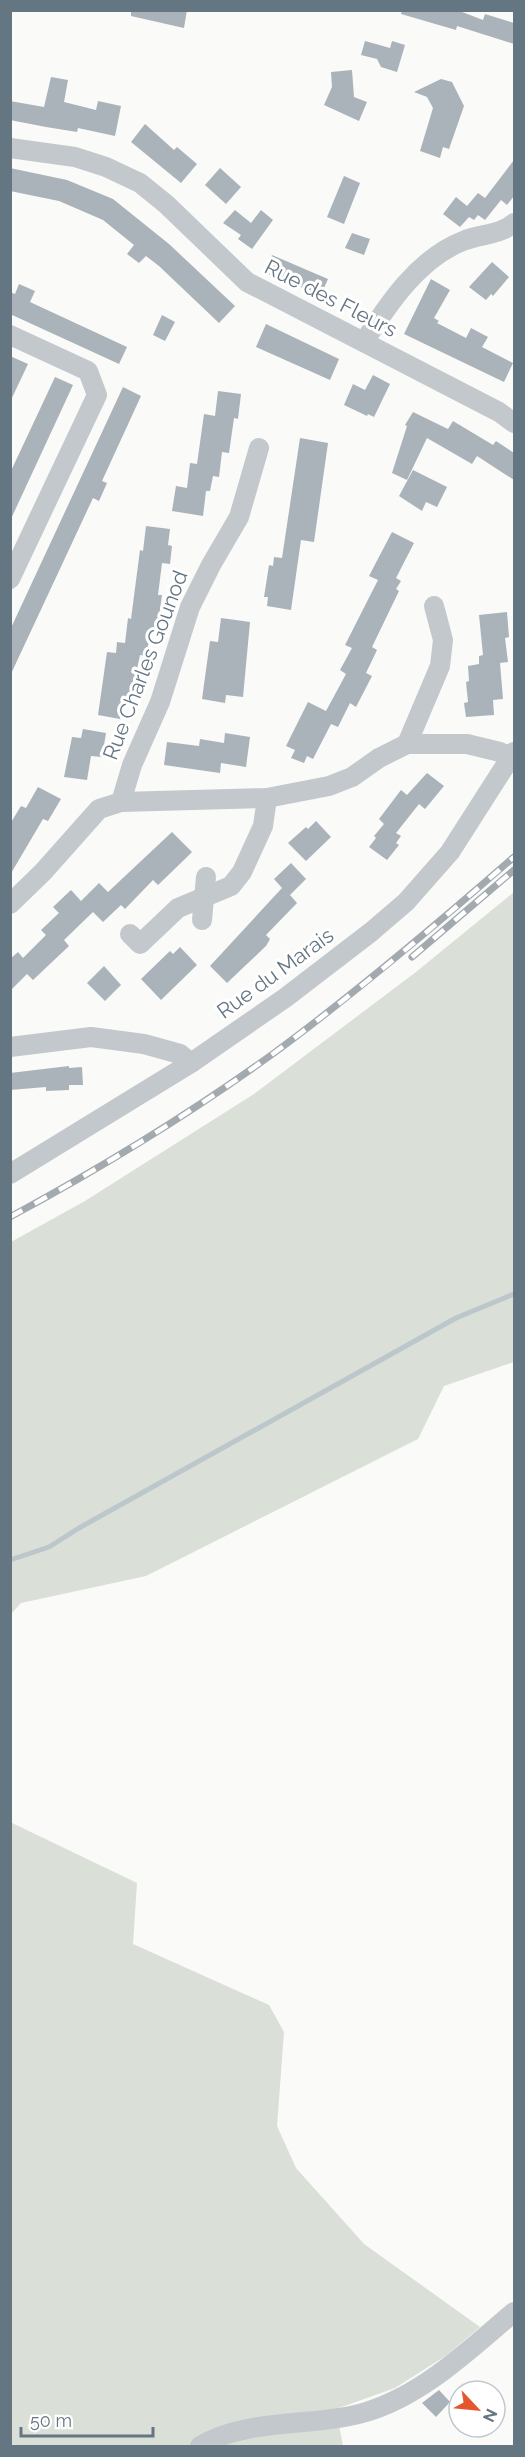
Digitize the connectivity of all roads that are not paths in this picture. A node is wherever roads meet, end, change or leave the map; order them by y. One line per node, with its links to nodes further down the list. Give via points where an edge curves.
1 (10, 148): 4 (street, Rue des Fleurs, via 75,157 140,183 247,282)
2 (514, 224): 4 (street, via 462,241 431,260 399,292)
3 (10, 335): 7 (street, via 88,371 96,395)
4 (364, 342): 5 (street, Rue des Fleurs, via 500,412)
5 (514, 423)
6 (259, 448): 12 (street, Rue Charles Gounod, via 239,517 190,607 160,702 132,765)
7 (10, 579)
8 (434, 606): 9 (street, via 443,640 440,666)
9 (407, 744): 10 (street, via 467,744); 11 (street, via 329,786)
10 (513, 754): 19 (street, Rue du Marais, via 450,852 406,902 285,998)
11 (267, 798): 12 (street); 14 (street, via 263,826 242,872 231,885)
12 (121, 802): 15 (street, via 99,809)
13 (206, 877): 14 (street)
14 (204, 897): 16 (street); 17 (street, via 178,908 140,944)
15 (10, 904)
16 (202, 920)
17 (130, 934)
18 (10, 1047): 19 (street, via 91,1037 144,1044 180,1054)
19 (191, 1063): 20 (street, Rue du Marais)
20 (10, 1174)
21 (514, 2312): 22 (street, via 431,2379 395,2401 339,2418 249,2429)
22 (200, 2446)

